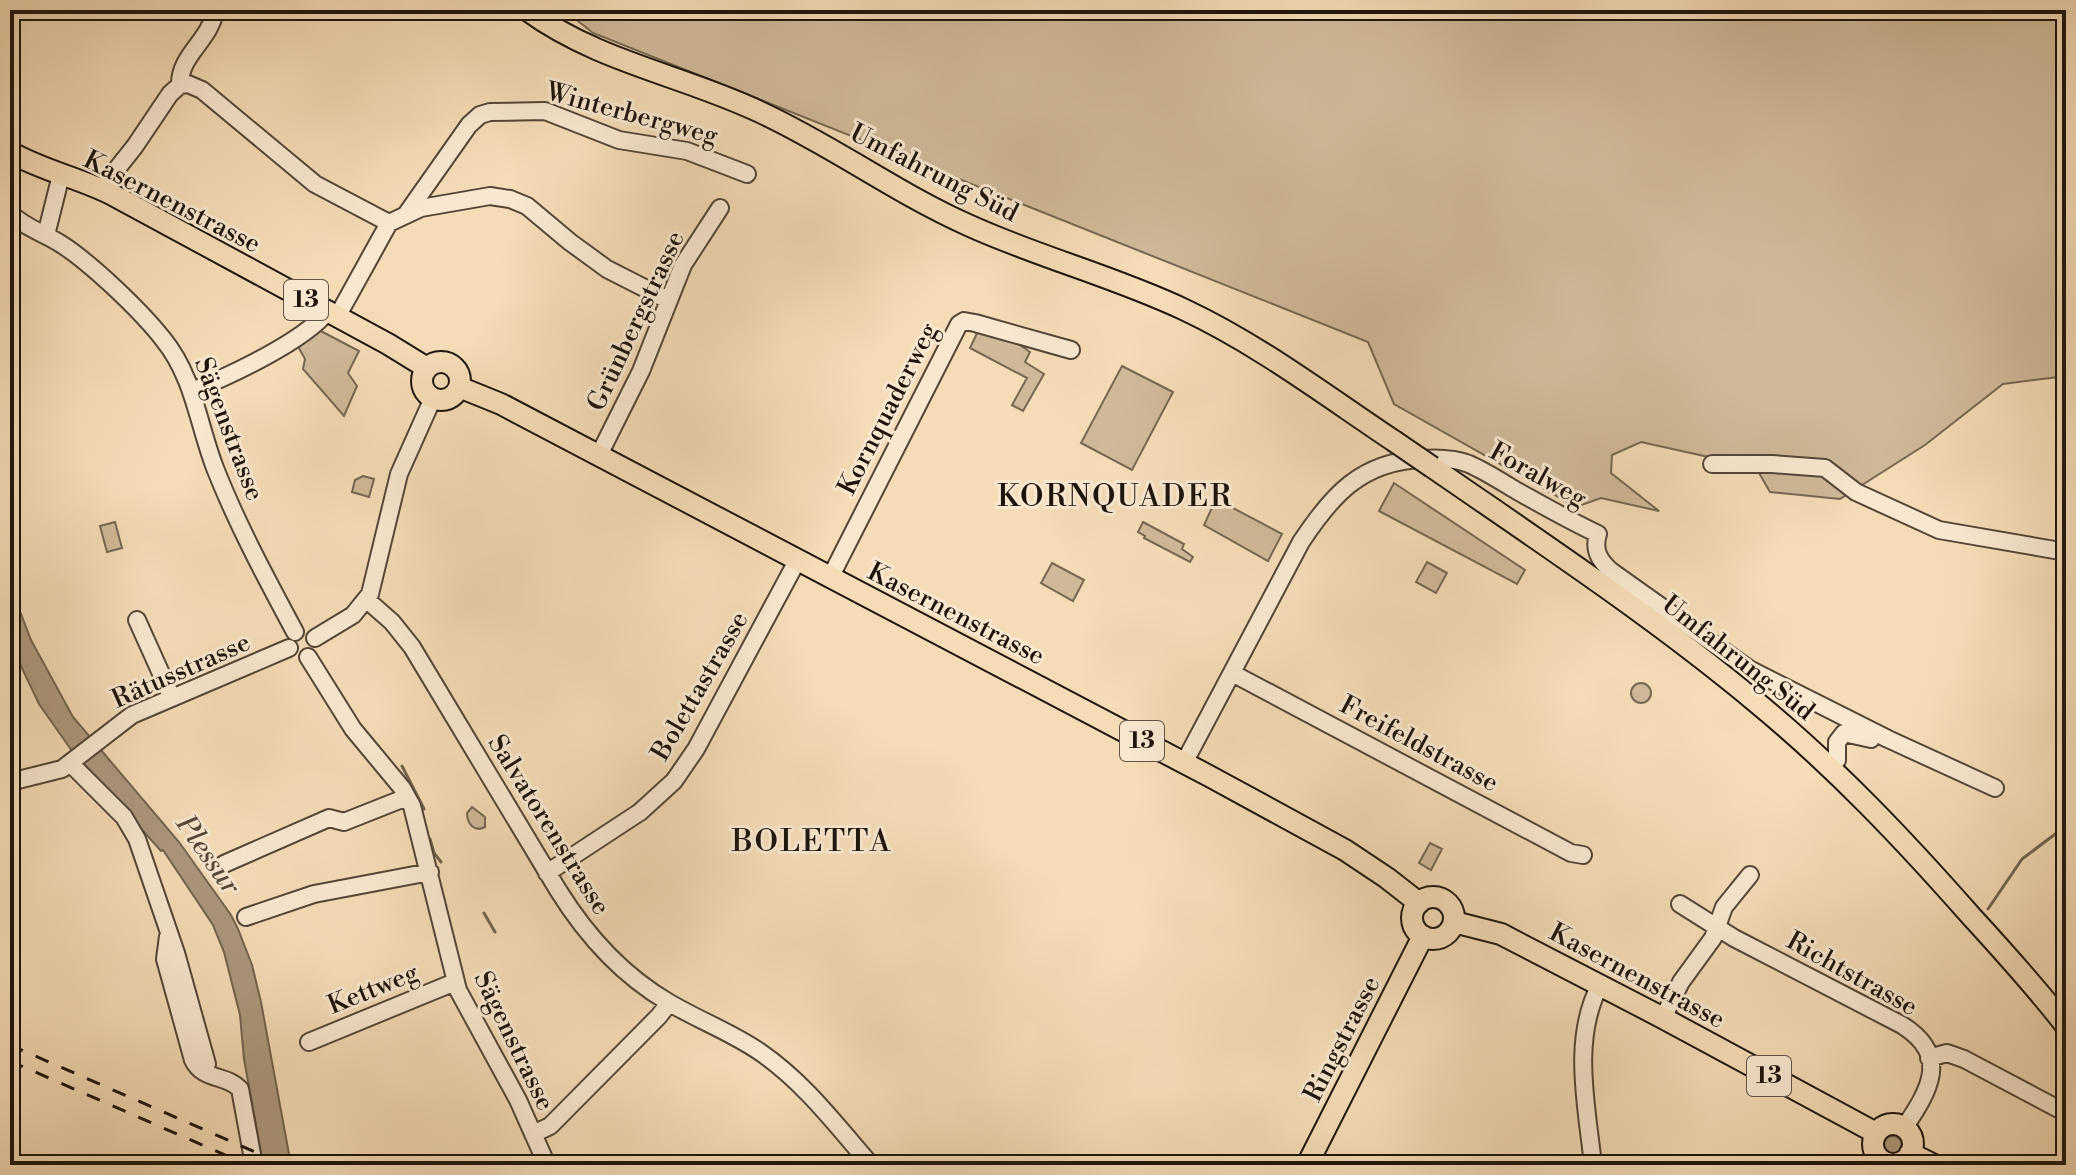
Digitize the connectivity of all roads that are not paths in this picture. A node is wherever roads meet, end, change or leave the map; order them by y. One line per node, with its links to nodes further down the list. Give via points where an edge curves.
1 (215, 10): 3 (street, via 212,26 182,68)
2 (527, 10): 49 (main road, Umfahrung Süd, bridge, via 606,55 793,128 968,225 1184,309 1293,373 1680,642 1754,700 1852,788)
3 (180, 85): 7 (street); 11 (street, via 193,85 210,95 315,184)
4 (10, 152): 6 (main road, 13)
5 (747, 174): 10 (street, Winterbergweg, via 687,151 619,140 550,112 496,111 469,125)
6 (61, 175): 7 (main road, Kasernenstrasse / 13); 12 (street)
7 (101, 189): 14 (main road, Kasernenstrasse / 13)
8 (720, 208): 13 (street, Grünbergstrasse, via 685,260)
9 (10, 213): 12 (street, Sägenstrasse)
10 (407, 213): 11 (street); 13 (street, via 485,197 514,200 607,269)
11 (389, 223): 14 (street)
12 (46, 235): 18 (street, Sägenstrasse, via 77,256 152,325)
13 (668, 300): 20 (street, Grünbergstrasse, via 641,371)
14 (332, 314): 16 (main road, Kasernenstrasse / 13); 18 (street, via 259,360)
15 (1071, 350): 24 (street, Kornquaderweg, via 975,323 959,324)
16 (427, 368): 17 (main road, via 438,362 452,365); 19 (main road, via 423,385)
17 (459, 387): 19 (main road, via 449,398); 20 (main road, Kasernenstrasse / 13)
18 (192, 391): 27 (street, Sägenstrasse, via 213,463)
19 (433, 398): 25 (street, via 399,474)
20 (599, 455): 23 (main road, Kasernenstrasse / 13)
21 (1712, 464): 22 (street, via 1825,468 1856,492 1939,530)
22 (2066, 552)
23 (797, 561): 24 (main road, Kasernenstrasse / 13); 43 (street, Bolettastrasse, via 674,781 640,812)
24 (830, 578): 36 (main road, Kasernenstrasse / 13)
25 (367, 600): 28 (street); 43 (street, Salvatorenstrasse, via 405,638)
26 (137, 620): 32 (street)
27 (295, 632): 28 (street, via 306,630); 29 (street)
28 (315, 638): 30 (street)
29 (289, 648): 30 (street, via 297,657); 32 (street, Rätusstrasse)
30 (308, 657): 39 (street, Sägenstrasse, via 358,736)
31 (1232, 673): 33 (street, Foralweg, via 1301,542 1345,488 1381,465 1438,458 1468,464 1598,534 1598,555 1611,571 1720,651); 36 (street, Foralweg); 40 (street, Freifeldstrasse)
32 (172, 698): 35 (street, Rätusstrasse, via 128,718)
33 (1888, 739): 34 (street, via 1884,743 1844,733 1837,742); 38 (street, Foralweg)
34 (1837, 760)
35 (72, 762): 37 (street, Rätusstrasse); 51 (street, via 133,830)
36 (1184, 763): 45 (main road, Kasernenstrasse / 13, via 1354,856)
37 (10, 782)
38 (1995, 788)
39 (407, 797): 41 (street, via 344,822 329,818); 42 (street, Sägenstrasse)
40 (1583, 855)
41 (224, 864)
42 (430, 872): 47 (street, via 314,894); 54 (street, Sägenstrasse)
43 (547, 873): 56 (street, Salvatorenstrasse, via 597,943)
44 (1750, 875): 50 (street, via 1724,907)
45 (1419, 903): 48 (main road, via 1432,898 1446,902); 52 (main road, via 1413,921)
46 (1680, 904): 50 (street)
47 (246, 917)
48 (1454, 922): 52 (main road, via 1440,938); 55 (main road, Kasernenstrasse / 13, via 1501,934)
49 (1980, 926): 53 (main road, Umfahrung Süd); 61 (main road, Umfahrung Süd)
50 (1716, 928): 58 (street); 62 (street, Richtstrasse, via 1907,1028)
51 (168, 935): 63 (street); 70 (street, via 165,959 193,1060 202,1072 240,1089)
52 (1423, 936): 73 (main road, Ringstrasse)
53 (2022, 969): 57 (street); 59 (main road, Umfahrung Süd)
54 (455, 982): 60 (street, Kettweg); 67 (street, Sägenstrasse)
55 (1600, 985): 58 (main road, Kasernenstrasse / 13); 74 (street, via 1584,1042)
56 (669, 1003): 67 (street, via 550,1126); 72 (street, Salvatorenstrasse, via 736,1036 775,1063)
57 (2066, 1011)
58 (1663, 1018): 66 (main road, Kasernenstrasse / 13)
59 (2066, 1026)
60 (309, 1042)
61 (2066, 1045)
62 (1929, 1058): 64 (street, via 1955,1056); 65 (street, via 1928,1090)
63 (207, 1064)
64 (2066, 1113)
65 (1904, 1128): 66 (main road, via 1892,1124); 68 (main road, via 1912,1142)
66 (1876, 1133): 69 (main road)
67 (533, 1134): 71 (street, Sägenstrasse)
68 (1910, 1153): 69 (main road, via 1897,1164); 75 (main road)
69 (1876, 1162)
70 (254, 1165)
71 (547, 1165)
72 (871, 1165)
73 (1307, 1165)
74 (1593, 1165)
75 (1934, 1165)

